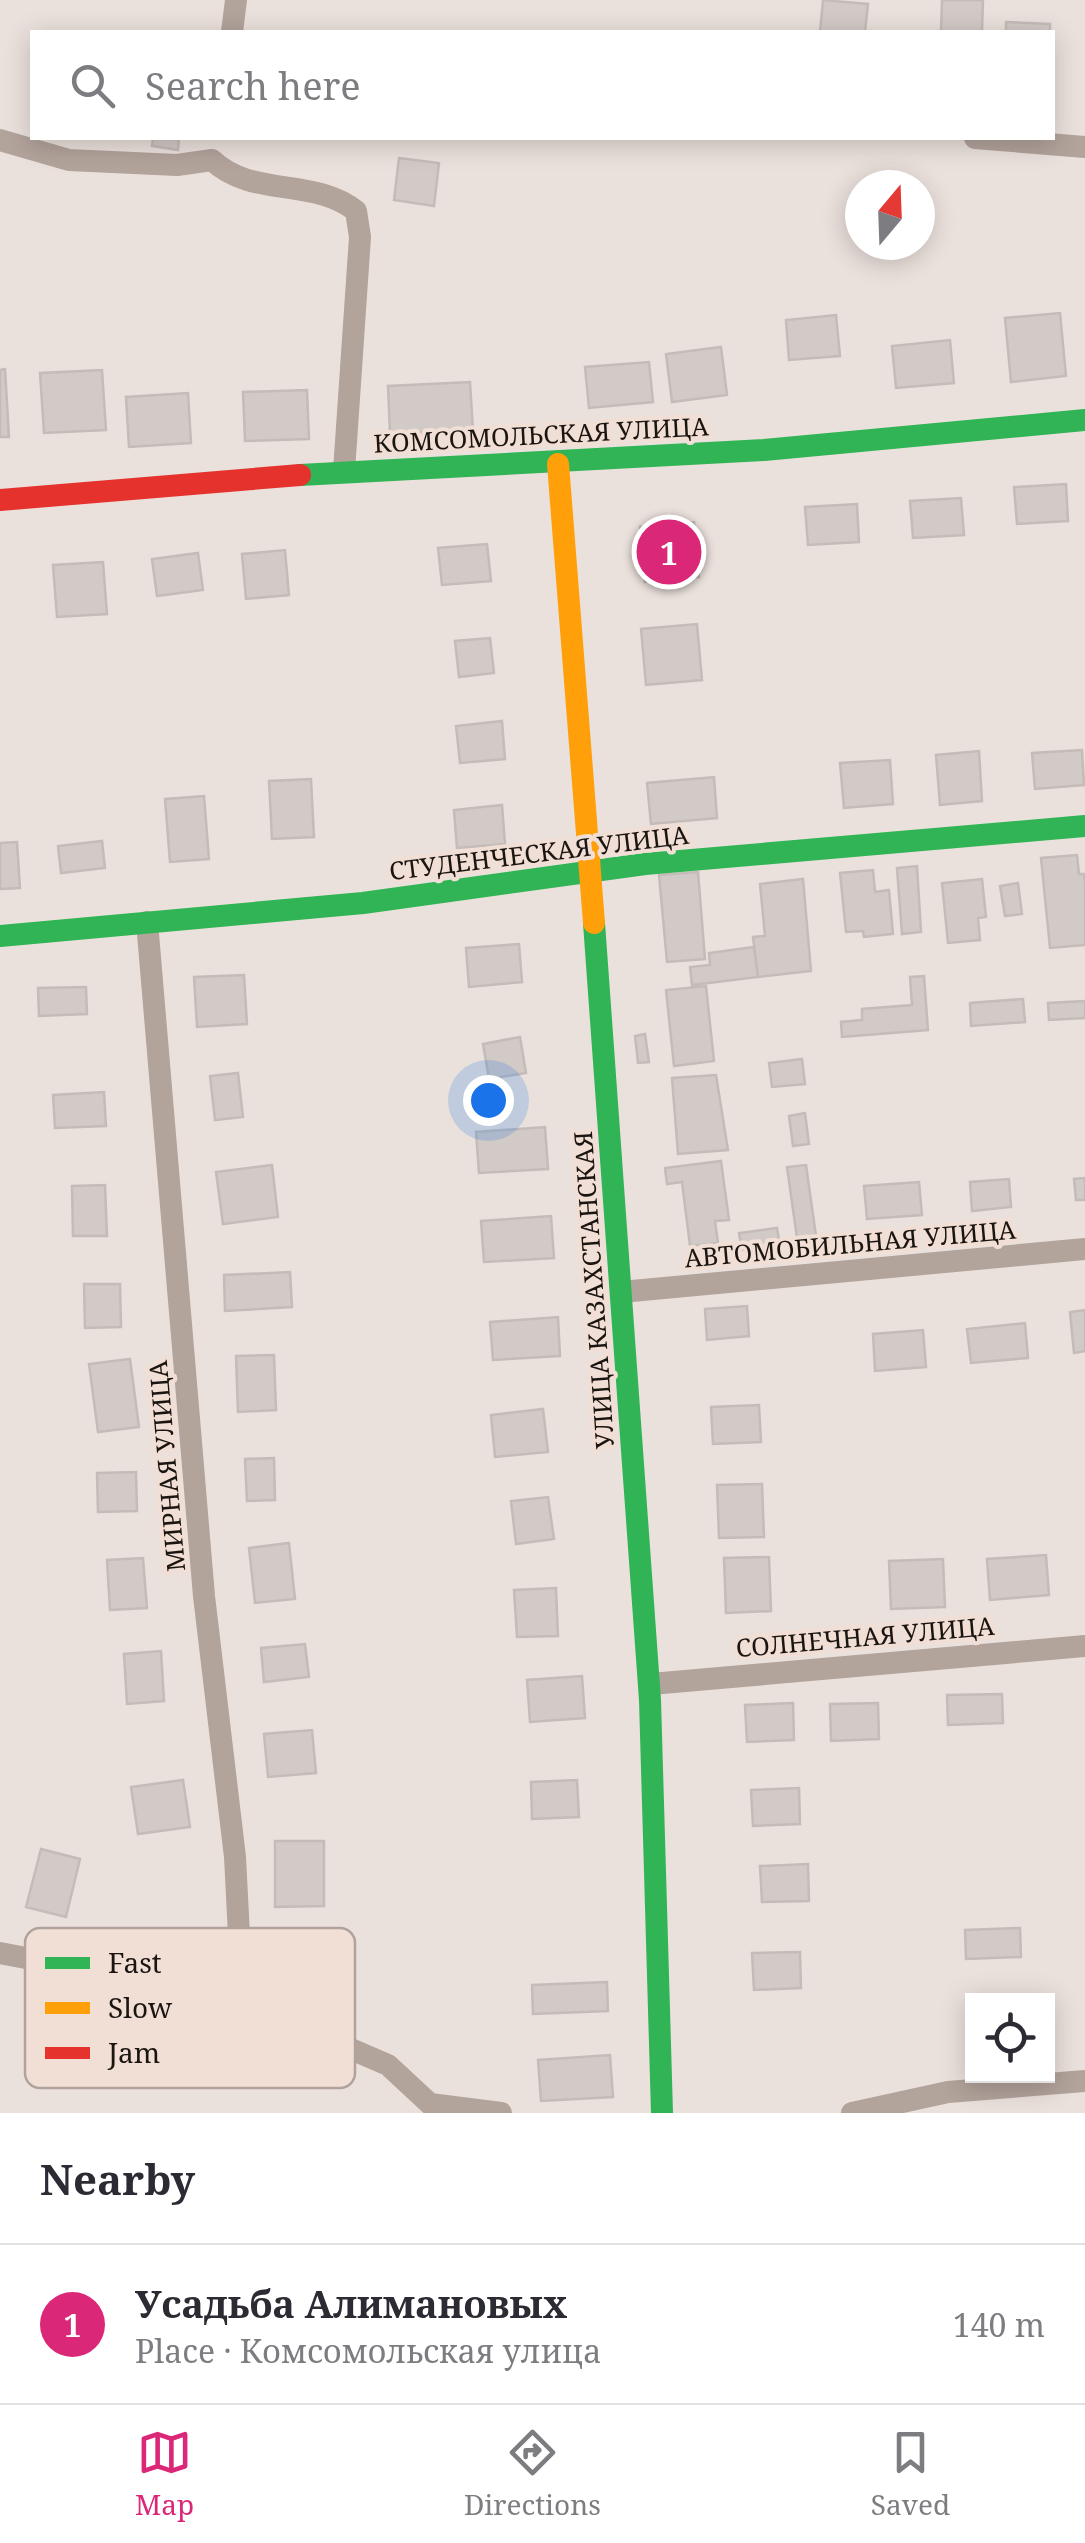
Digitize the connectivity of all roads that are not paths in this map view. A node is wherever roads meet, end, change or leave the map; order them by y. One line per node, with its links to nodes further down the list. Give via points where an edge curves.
1 (236, 0): 2 (street)
2 (232, 30)
3 (0, 140): 6 (street, via 69,160 177,164)
4 (999, 140): 5 (street)
5 (1085, 147)
6 (214, 149): 9 (street, via 226,174 334,194 356,211 360,236)
7 (1085, 420): 8 (street, КОМСОМОЛЬСКАЯ УЛИЦА)
8 (558, 464): 9 (street, КОМСОМОЛЬСКАЯ УЛИЦА); 12 (street, УЛИЦА КАЗАХСТАНСКАЯ)
9 (344, 472): 10 (street, КОМСОМОЛЬСКАЯ УЛИЦА)
10 (0, 500)
11 (1085, 826): 12 (street, СТУДЕНЧЕСКАЯ УЛИЦА)
12 (589, 872): 13 (street, СТУДЕНЧЕСКАЯ УЛИЦА); 16 (street, УЛИЦА КАЗАХСТАНСКАЯ)
13 (147, 922): 14 (street, СТУДЕНЧЕСКАЯ УЛИЦА); 19 (street, МИРНАЯ УЛИЦА)
14 (0, 936)
15 (1085, 1249): 16 (street, АВТОМОБИЛЬНАЯ УЛИЦА)
16 (621, 1292): 18 (street, УЛИЦА КАЗАХСТАНСКАЯ)
17 (1085, 1646): 18 (street, СОЛНЕЧНАЯ УЛИЦА)
18 (650, 1684): 25 (street, УЛИЦА КАЗАХСТАНСКАЯ, via 661,1895)
19 (239, 1928)
20 (0, 1953): 21 (street)
21 (25, 1958)
22 (355, 2051): 24 (street, via 388,2065 430,2104)
23 (1085, 2081): 26 (street, via 948,2092)
24 (501, 2113)
25 (662, 2113)
26 (852, 2113)

